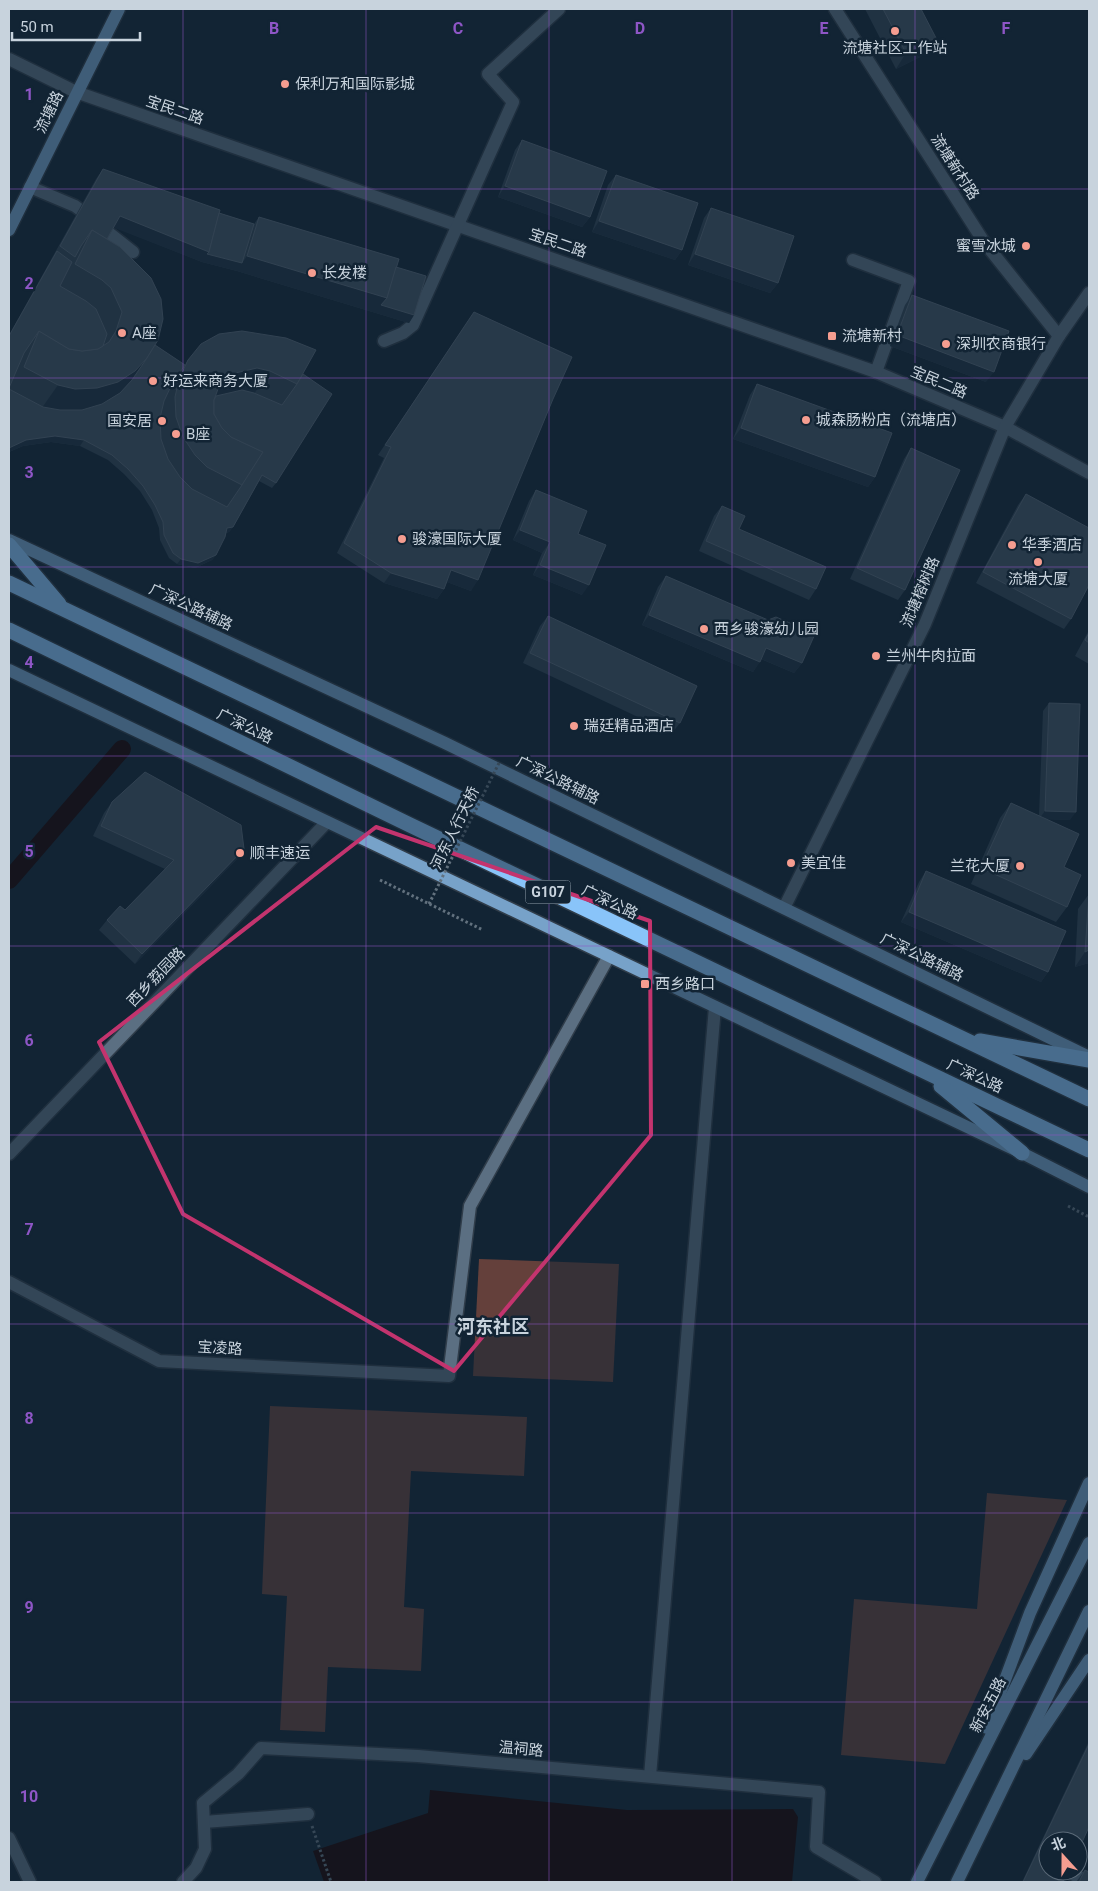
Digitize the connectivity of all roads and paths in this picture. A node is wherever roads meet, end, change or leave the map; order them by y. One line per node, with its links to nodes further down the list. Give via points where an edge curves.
1 (119, 9): 5 (main road, 流塘路)
2 (559, 9): 8 (street, via 488,74 513,102)
3 (835, 9): 14 (street, 流塘新村路, via 984,242)
4 (9, 59): 5 (street, 宝民二路)
5 (76, 92): 6 (main road, 流塘路); 8 (street, 宝民二路)
6 (30, 187): 7 (street); 9 (main road, 流塘路)
7 (79, 209)
8 (458, 225): 15 (street, via 414,325); 16 (street, 宝民二路)
9 (9, 230)
10 (109, 233): 11 (street)
11 (133, 252)
12 (853, 260): 16 (street, via 909,280)
13 (1089, 293): 14 (street, 流塘榕树路)
14 (1059, 336): 17 (street, 流塘榕树路)
15 (384, 341)
16 (876, 372): 17 (street, 宝民二路)
17 (1005, 427): 18 (street, 宝民二路); 29 (street, 流塘榕树路, via 925,624)
18 (1089, 473)
19 (9, 540): 29 (main road, 广深公路辅路, via 445,743)
20 (9, 545): 22 (highway)
21 (9, 583): 22 (highway, 广深公路)
22 (63, 609): 33 (highway, 广深公路)
23 (9, 630): 35 (highway, 广深公路 / G107)
24 (9, 670): 26 (main road)
25 (500, 761): 28 (path, 河东人行天桥, bridge)
26 (327, 822): 31 (main road); 39 (street, 西乡荔园路)
27 (380, 880): 28 (path)
28 (429, 904): 30 (path)
29 (784, 908): 34 (main road, 广深公路辅路)
30 (483, 930)
31 (609, 956): 32 (main road); 43 (street, 宝凌路, via 470,1206 449,1376 159,1361)
32 (715, 1007): 38 (main road); 48 (street)
33 (961, 1038): 34 (highway); 36 (highway, 广深公路)
34 (1089, 1059)
35 (925, 1072): 37 (highway, 广深公路 / G107); 38 (highway)
36 (1089, 1099)
37 (1089, 1150)
38 (1022, 1153): 40 (main road)
39 (9, 1154)
40 (1089, 1187)
41 (1068, 1206): 42 (path)
42 (1089, 1217)
43 (9, 1282)
44 (1089, 1483): 49 (main road, via 1030,1613)
45 (1089, 1543): 49 (main road, 新安五路)
46 (1089, 1611): 50 (main road)
47 (1089, 1660): 50 (main road)
48 (650, 1776): 52 (street, 温祠路, via 418,1756 261,1748 238,1774 203,1803); 57 (street, 温祠路, via 819,1792 816,1847)
49 (969, 1778): 58 (main road, 新安五路)
50 (999, 1796): 59 (main road)
51 (308, 1814): 52 (street); 56 (path)
52 (204, 1822): 55 (street, 温祠路, via 205,1849 196,1868)
53 (9, 1838): 54 (street)
54 (30, 1882)
55 (183, 1882)
56 (331, 1882)
57 (874, 1882)
58 (916, 1882)
59 (957, 1882)

